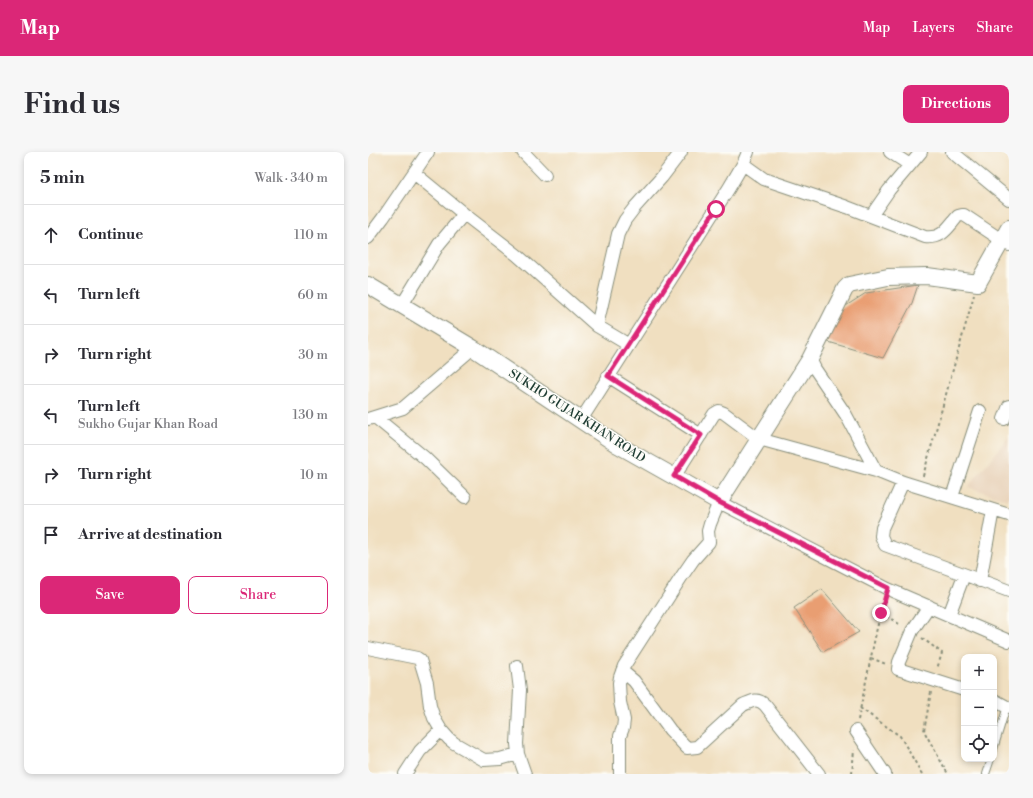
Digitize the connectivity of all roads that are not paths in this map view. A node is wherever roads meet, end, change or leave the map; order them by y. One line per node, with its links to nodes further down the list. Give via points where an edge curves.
1 (428, 152): 10 (street)
2 (523, 152): 11 (street)
3 (681, 152): 19 (street, via 625,220 618,234)
4 (748, 152): 8 (street)
5 (890, 152): 9 (street)
6 (921, 152): 9 (street)
7 (952, 152): 12 (street)
8 (743, 164): 14 (street, via 764,179); 20 (street)
9 (910, 165): 14 (street)
10 (414, 173): 13 (street); 15 (street)
11 (545, 175)
12 (1009, 199)
13 (464, 214): 18 (street, via 439,244); 19 (street, via 517,255)
14 (871, 216): 16 (street, via 931,238 944,234 958,216 964,215)
15 (368, 238)
16 (1007, 238): 22 (main road, via 978,283 926,276 888,277 849,285)
17 (368, 284): 18 (main road, SUKHO GUJAR KHAN ROAD)
18 (402, 305): 21 (main road, SUKHO GUJAR KHAN ROAD)
19 (596, 326): 20 (street)
20 (629, 345): 23 (street)
21 (473, 348): 26 (street, via 403,408); 28 (main road, SUKHO GUJAR KHAN ROAD)
22 (810, 359): 30 (main road); 31 (street, via 846,415)
23 (608, 376): 28 (street); 29 (street)
24 (1009, 406): 27 (street)
25 (980, 411): 35 (street)
26 (372, 418): 34 (street, via 425,458)
27 (1004, 419)
28 (581, 420): 32 (main road, SUKHO GUJAR KHAN ROAD, via 618,445)
29 (701, 435): 30 (street, via 714,414 719,411); 32 (street)
30 (759, 438): 31 (street); 36 (main road)
31 (876, 471): 33 (street)
32 (674, 476): 36 (main road, SUKHO GUJAR KHAN ROAD)
33 (903, 482): 35 (street); 39 (street, via 882,528 881,536 885,545)
34 (465, 497)
35 (952, 497): 37 (street)
36 (719, 502): 42 (street, SUKHO GUJAR KHAN ROAD, via 888,588); 47 (street, via 708,531 709,542 682,576)
37 (993, 510): 38 (street); 40 (street)
38 (1009, 515)
39 (964, 575): 40 (street); 43 (street)
40 (980, 580): 41 (street)
41 (1009, 591)
42 (929, 606): 43 (street, SUKHO GUJAR KHAN ROAD); 48 (street, via 912,631 898,669)
43 (949, 615): 44 (street, SUKHO GUJAR KHAN ROAD)
44 (1009, 641)
45 (368, 648): 51 (street, via 420,660 430,706)
46 (517, 666): 54 (street, via 520,690)
47 (622, 671): 58 (street, via 619,682 624,720 620,736); 59 (street, via 634,681 670,730 687,748 697,747 743,705 756,700 765,705)
48 (961, 689)
49 (997, 701): 50 (street)
50 (1008, 704): 53 (lane)
51 (441, 730): 54 (street, via 454,743 484,760); 56 (street, via 420,751)
52 (856, 731): 60 (street)
53 (997, 739)
54 (518, 754): 57 (street)
55 (990, 762): 61 (lane)
56 (405, 774)
57 (525, 774)
58 (620, 774)
59 (819, 774)
60 (885, 774)
61 (986, 774)

